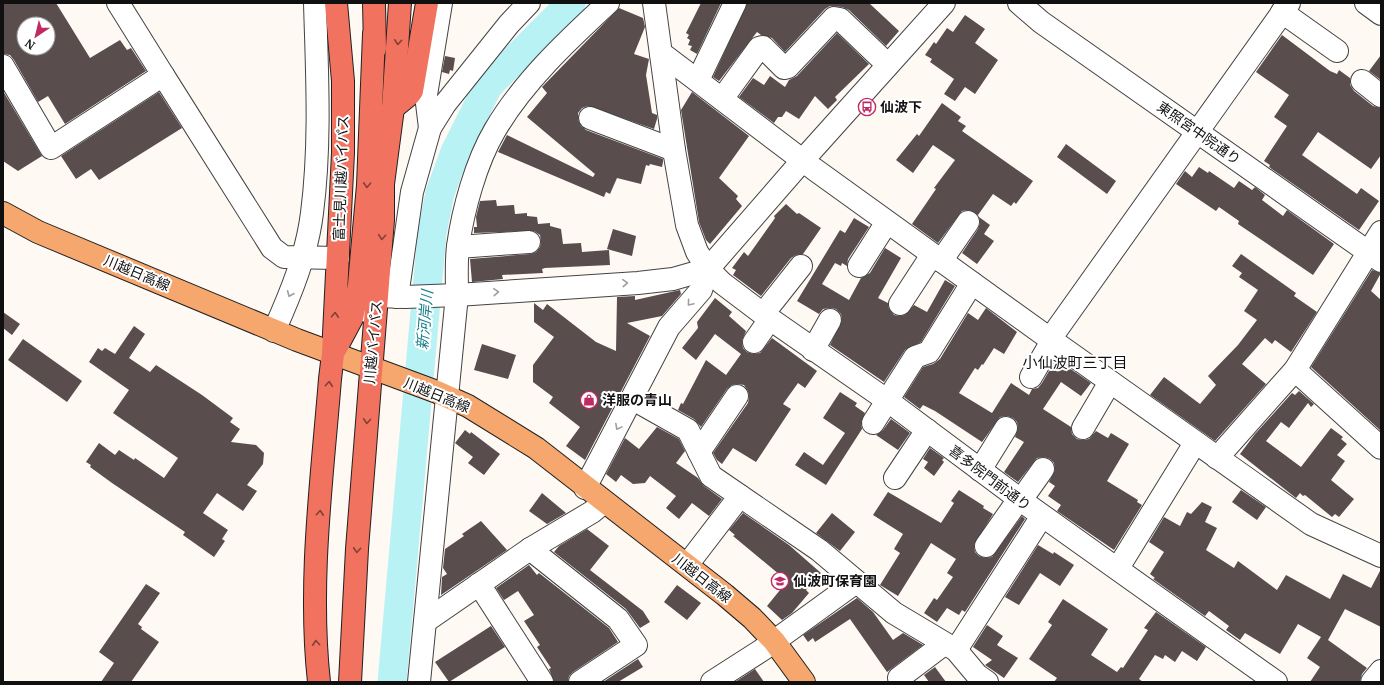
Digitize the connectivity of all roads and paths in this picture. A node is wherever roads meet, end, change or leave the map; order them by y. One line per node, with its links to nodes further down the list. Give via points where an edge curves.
1 (118, 3): 23 (street)
2 (315, 3): 42 (street, via 316,164 312,214)
3 (336, 3): 25 (highway, 富士見川越バイパス)
4 (346, 3): 25 (highway)
5 (374, 3): 18 (highway)
6 (400, 3): 29 (highway, 川越バイパス, one-way to 29)
7 (427, 3): 29 (highway, via 412,91)
8 (440, 3): 31 (street, via 426,95)
9 (529, 3): 31 (street, via 455,92)
10 (608, 3): 41 (street, via 579,30 520,94 494,131 469,196)
11 (654, 3): 20 (street, 喜多院門前通り)
12 (735, 3): 24 (street)
13 (944, 3): 21 (street)
14 (1019, 3): 32 (street, 東照宮中院通り, via 1041,22)
15 (1366, 3): 17 (street)
16 (1286, 8): 19 (street); 32 (street)
17 (1381, 14)
18 (374, 34): 35 (highway); 59 (highway, one-way to 59, via 368,185 359,285 352,318)
19 (1337, 51)
20 (661, 53): 24 (street); 33 (street, 喜多院門前通り)
21 (888, 65): 28 (street, via 840,18 834,18 788,67 784,68 763,47 759,48); 34 (street)
22 (3, 66): 23 (street, via 51,148)
23 (163, 75): 42 (street, via 272,248 284,257)
24 (698, 80): 28 (street)
25 (343, 81): 44 (highway, 富士見川越バイパス, via 342,205)
26 (1362, 82): 27 (street)
27 (1381, 96)
28 (722, 99): 34 (street)
29 (393, 108): 35 (highway, 川越バイパス)
30 (590, 118): 33 (street)
31 (430, 128): 51 (street, via 412,192)
32 (1197, 130): 43 (street, 東照宮中院通り); 56 (street)
33 (674, 150): 48 (street, 喜多院門前通り, via 687,225 697,252)
34 (802, 161): 37 (street); 48 (street)
35 (383, 184): 51 (highway, 川越バイパス, one-way to 51, via 384,220)
36 (3, 213): 55 (main road, 川越日高線, via 38,232)
37 (887, 222): 45 (street); 47 (street)
38 (968, 222): 45 (street)
39 (1381, 232): 43 (street)
40 (529, 242): 41 (street)
41 (458, 247): 50 (street)
42 (302, 257): 44 (street); 55 (street, one-way to 55, via 294,284)
43 (1375, 257): 61 (street)
44 (338, 258): 59 (highway, 富士見川越バイパス, one-way to 44)
45 (937, 258): 49 (street); 52 (street)
46 (801, 266): 53 (street)
47 (859, 266)
48 (708, 269): 50 (street, one-way to 48, via 638,283 673,279); 53 (street, 喜多院門前通り, via 722,283); 66 (street, one-way to 66, via 701,290 669,327)
49 (972, 283): 56 (street); 67 (street, via 929,352 915,357)
50 (450, 295): 51 (street); 64 (street)
51 (393, 297): 59 (street); 60 (highway, 川越バイパス)
52 (900, 304)
53 (767, 317): 57 (street); 58 (street, 喜多院門前通り)
54 (830, 320): 58 (street)
55 (274, 331): 59 (main road, 川越日高線)
56 (1051, 340): 62 (street); 63 (street)
57 (754, 342)
58 (813, 350): 67 (street, 喜多院門前通り)
59 (333, 354): 60 (main road, 川越日高線); 96 (highway, one-way to 59, via 315,629 316,579)
60 (371, 368): 64 (main road, 川越日高線); 97 (highway, 川越バイパス, one-way to 97)
61 (1295, 370): 73 (street); 75 (street)
62 (1031, 377)
63 (1110, 382): 70 (street); 72 (street)
64 (442, 394): 79 (main road, 川越日高線, via 485,415 536,448); 91 (street)
65 (737, 396): 74 (street)
66 (633, 399): 74 (street, via 688,430); 79 (street, one-way to 79)
67 (888, 402): 68 (street); 71 (street, 喜多院門前通り)
68 (873, 424)
69 (1006, 428): 77 (street)
70 (1083, 428)
71 (927, 430): 77 (street, 喜多院門前通り); 78 (street)
72 (1195, 443): 75 (street); 88 (street)
73 (1381, 448)
74 (699, 452): 80 (street, via 711,476)
75 (1217, 458): 86 (street, via 1312,524)
76 (1043, 469): 81 (street)
77 (980, 470): 81 (street, 喜多院門前通り)
78 (895, 478)
79 (585, 488): 82 (main road, 川越日高線)
80 (740, 496): 87 (street); 89 (street, via 819,550)
81 (1020, 499): 83 (street, 喜多院門前通り); 84 (street)
82 (604, 502): 85 (street, via 592,512); 87 (main road, 川越日高線)
83 (1042, 516): 88 (street, 喜多院門前通り); 93 (street)
84 (986, 546)
85 (530, 549): 90 (street); 100 (street, via 618,619 636,645)
86 (1378, 549)
87 (687, 565): 92 (main road, 川越日高線, via 752,618)
88 (1118, 568): 104 (street, 喜多院門前通り)
89 (856, 582): 92 (street); 93 (street, via 894,613)
90 (479, 584): 91 (street); 99 (street)
91 (426, 621): 98 (street)
92 (774, 640): 101 (street); 102 (main road, 川越日高線)
93 (950, 647): 95 (street); 103 (street)
94 (1381, 671): 105 (street)
95 (899, 678)
96 (319, 682)
97 (350, 682)
98 (419, 682)
99 (542, 682)
100 (580, 682)
101 (712, 682)
102 (804, 682)
103 (987, 682)
104 (1276, 682)
105 (1372, 682)

